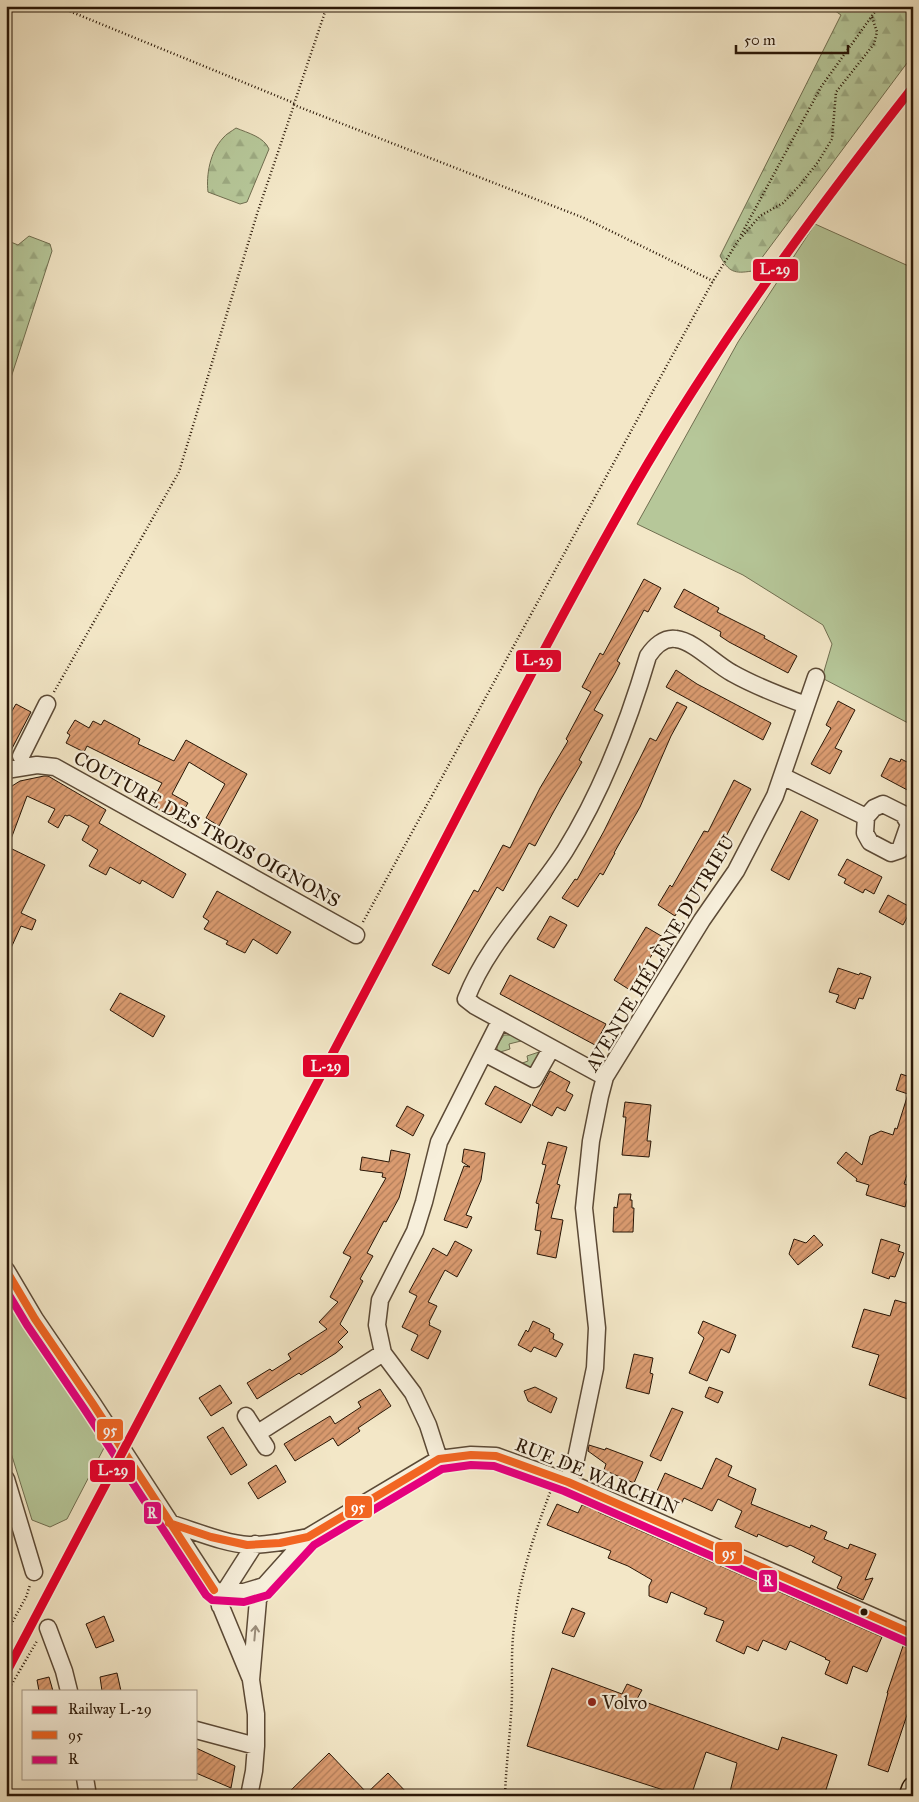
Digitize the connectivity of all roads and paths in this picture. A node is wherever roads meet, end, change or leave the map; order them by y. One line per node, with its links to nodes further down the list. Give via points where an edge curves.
1 (57, 6): 5 (path)
2 (327, 6): 5 (path)
3 (880, 6): 4 (path)
4 (872, 17): 6 (path, via 822,87); 6 (path, via 877,32 874,44 836,92 832,139 800,185 783,203 760,216)
5 (294, 104): 7 (path, via 584,218); 9 (path, via 179,472)
6 (738, 241): 7 (path)
7 (713, 281): 15 (path)
8 (816, 676): 10 (street, AVENUE HÉLÈNE DUTRIEU)
9 (47, 704): 11 (street)
10 (806, 705): 13 (street, AVENUE HÉLÈNE DUTRIEU); 16 (street, via 732,674 691,645 675,638 654,646 620,743 594,800 564,852 498,940 470,988 466,999)
11 (21, 756)
12 (6, 770): 15 (street, COUTURE DES TROIS OIGNONS, via 55,767)
13 (782, 776): 14 (street); 19 (street, AVENUE HÉLÈNE DUTRIEU, via 736,871 702,920)
14 (866, 817)
15 (356, 935)
16 (500, 1021): 17 (street); 18 (street)
17 (551, 1049): 18 (street, via 534,1079); 19 (street)
18 (484, 1053): 21 (street, via 439,1142 415,1230 380,1300 378,1325)
19 (605, 1078): 27 (street, AVENUE HÉLÈNE DUTRIEU, via 591,1141 584,1208 597,1328 595,1368 576,1459)
20 (6, 1270): 28 (street, RUE DE WARCHIN)
21 (383, 1353): 23 (street); 25 (street, via 413,1393 428,1425)
22 (246, 1416): 23 (street)
23 (258, 1433): 24 (street)
24 (266, 1447)
25 (438, 1459): 27 (street, RUE DE WARCHIN, via 496,1456); 29 (street, RUE DE WARCHIN)
26 (6, 1479): 31 (street)
27 (562, 1480): 36 (street, RUE DE WARCHIN); 46 (path, via 536,1531 514,1619)
28 (169, 1524): 30 (street, via 211,1537); 33 (street, RUE DE WARCHIN)
29 (308, 1537): 30 (street); 32 (street, RUE DE WARCHIN)
30 (255, 1544): 33 (street)
31 (34, 1572): 35 (path, via 26,1597)
32 (264, 1586): 33 (street); 37 (street, RUE DE WARCHIN, one-way to 32, via 258,1600)
33 (220, 1596): 37 (street, RUE DE WARCHIN)
34 (48, 1628): 38 (street); 39 (path, via 33,1645)
35 (6, 1634)
36 (913, 1634)
37 (251, 1680): 41 (street, RUE DE WARCHIN)
38 (69, 1690)
39 (6, 1694)
40 (198, 1731): 41 (street)
41 (256, 1746): 45 (street, RUE DE WARCHIN)
42 (86, 1780): 44 (street)
43 (913, 1788): 47 (main road)
44 (88, 1796)
45 (248, 1796)
46 (504, 1796)
47 (910, 1796)

